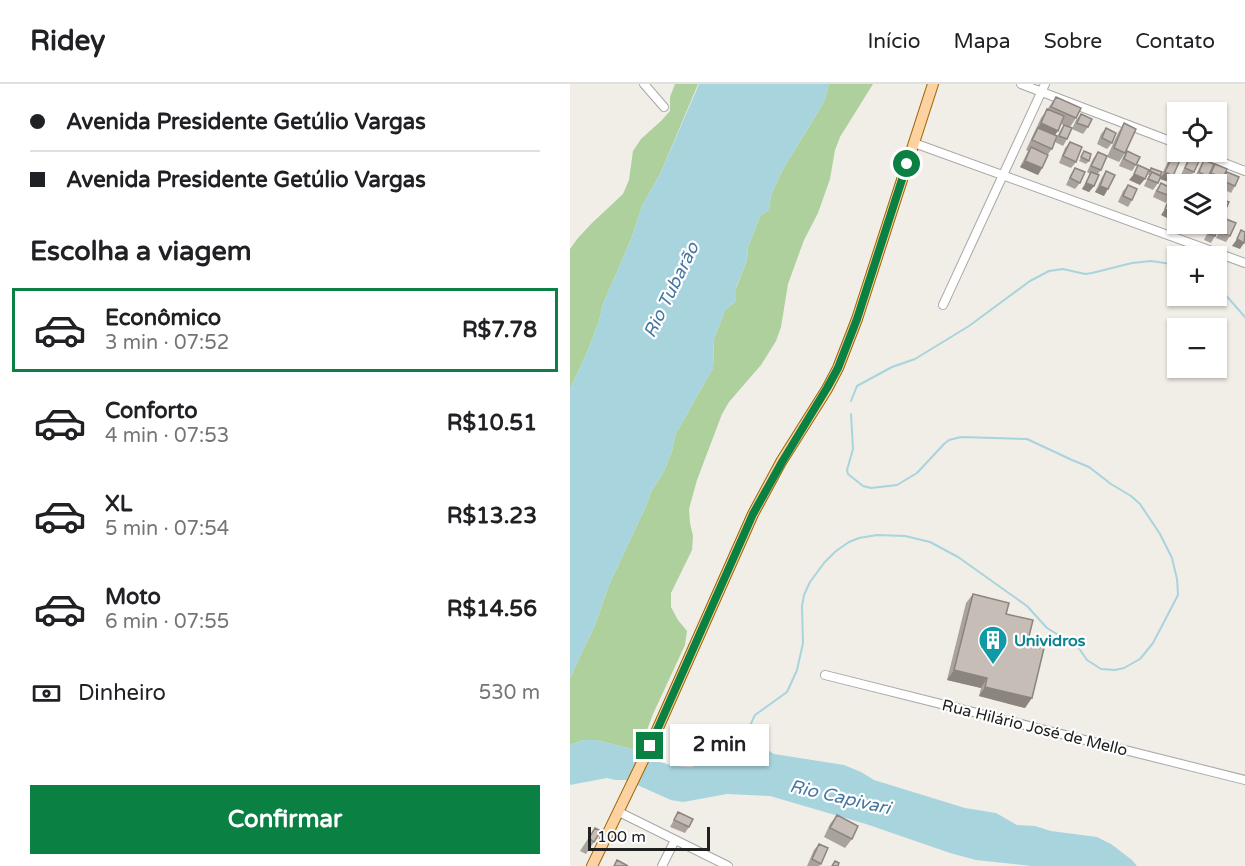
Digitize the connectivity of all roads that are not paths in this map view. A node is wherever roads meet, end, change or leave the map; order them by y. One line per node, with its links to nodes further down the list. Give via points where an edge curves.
1 (644, 84): 5 (street)
2 (933, 84): 7 (main road)
3 (1022, 84): 4 (street)
4 (1043, 88): 6 (street); 10 (street)
5 (664, 107)
6 (1167, 139)
7 (914, 143): 10 (street); 15 (main road, via 838,368 753,514)
8 (1222, 162): 9 (street)
9 (1245, 171)
10 (1003, 175): 11 (street); 12 (street)
11 (1245, 263)
12 (943, 304)
13 (825, 675): 14 (street, Rua Hilário José de Mello)
14 (1245, 780)
15 (619, 812): 16 (street); 17 (main road)
16 (675, 840): 18 (street); 19 (street)
17 (592, 866)
18 (662, 866)
19 (728, 866)

